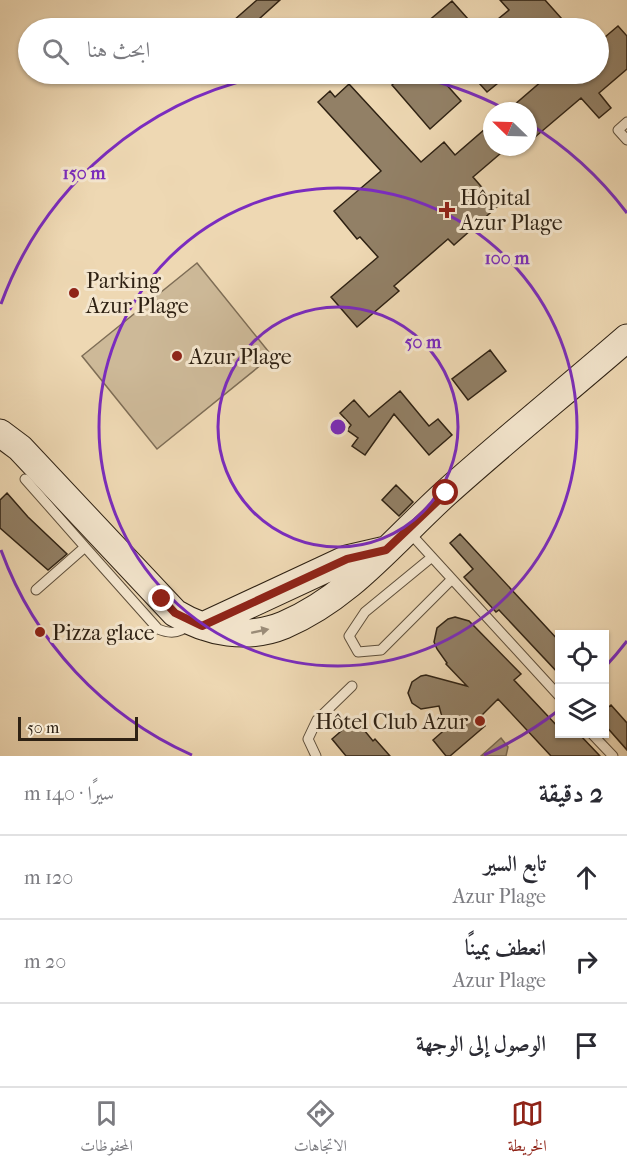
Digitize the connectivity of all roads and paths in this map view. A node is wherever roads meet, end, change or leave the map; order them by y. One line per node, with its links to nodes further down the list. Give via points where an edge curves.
1 (627, 122): 2 (lane, via 618,130)
2 (627, 140)
3 (627, 339): 6 (street)
4 (0, 433): 11 (street, via 20,448 175,613)
5 (25, 479): 7 (lane)
6 (408, 530): 8 (lane); 11 (street, via 386,550 347,559)
7 (85, 547): 10 (lane); 11 (lane, via 158,629 171,633)
8 (432, 556): 9 (lane); 9 (lane, via 365,612 349,636 358,652 381,650)
9 (452, 579): 13 (lane)
10 (36, 590)
11 (197, 624)
12 (352, 686): 15 (lane, via 317,720 308,739)
13 (555, 692)
14 (596, 738): 16 (lane)
15 (316, 756)
16 (613, 756)

